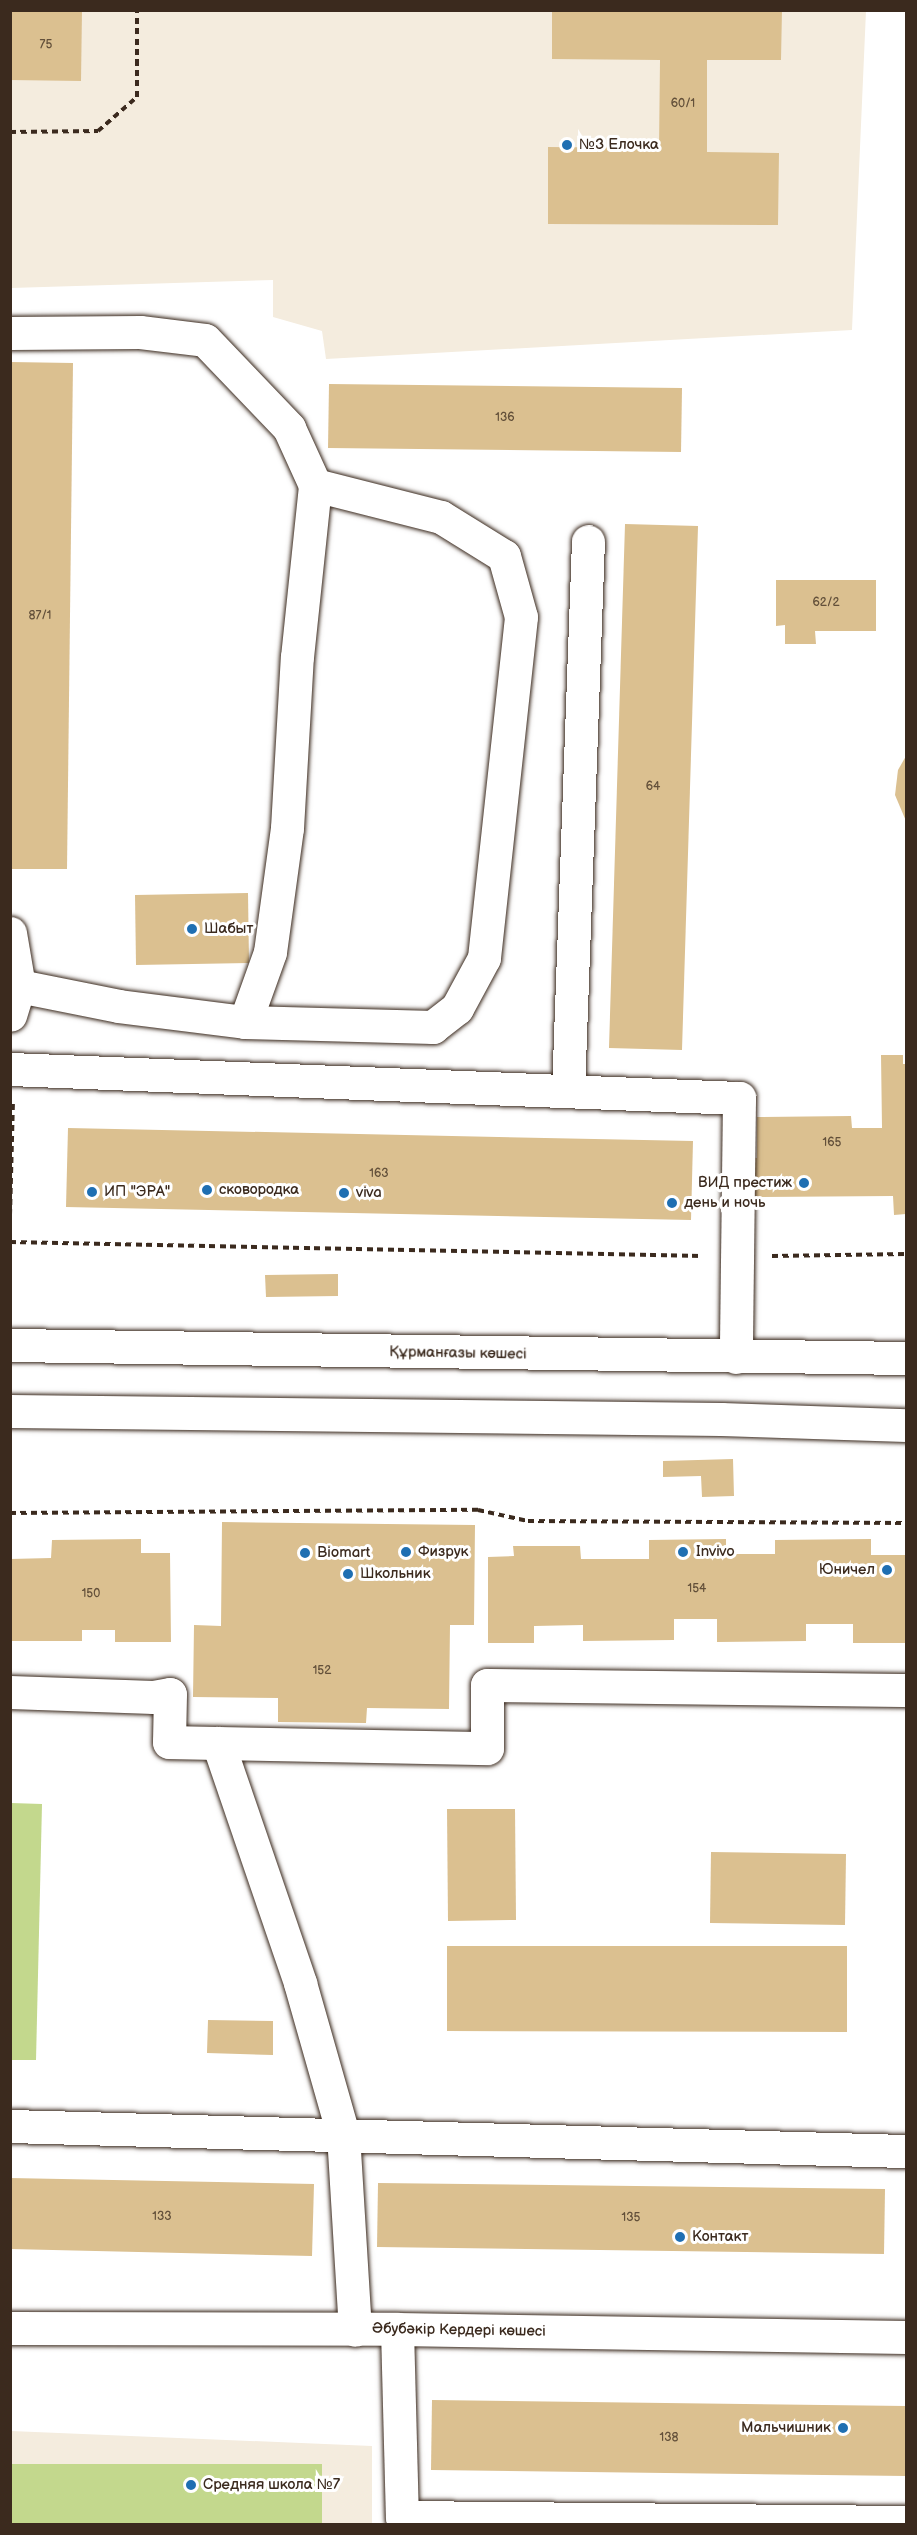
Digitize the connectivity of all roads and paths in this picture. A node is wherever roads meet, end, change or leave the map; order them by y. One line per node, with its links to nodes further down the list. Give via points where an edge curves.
1 (137, 10): 2 (path, via 137,97 99,131)
2 (10, 132)
3 (10, 333): 4 (street, via 140,332 205,340 289,428)
4 (315, 485): 8 (street, via 297,657 287,828 270,952); 8 (street, via 441,517 504,556 521,617 484,958 457,1008 433,1027)
5 (588, 541): 10 (street)
6 (10, 933): 7 (street)
7 (15, 1000): 8 (street, via 119,1006)
8 (245, 1022)
9 (12, 1069): 10 (street); 11 (path)
10 (568, 1091): 14 (street, via 739,1098)
11 (10, 1215)
12 (10, 1242): 14 (path)
13 (906, 1254): 14 (path)
14 (737, 1256): 16 (street)
15 (10, 1345): 16 (street, Құрманғазы көшесі)
16 (736, 1357): 17 (street, Құрманғазы көшесі)
17 (906, 1358)
18 (10, 1411): 19 (street, via 721,1419)
19 (906, 1425)
20 (10, 1513): 21 (path, via 478,1510 528,1521)
21 (906, 1523)
22 (906, 1690): 24 (street, via 487,1686 487,1748)
23 (10, 1692): 24 (street, via 153,1697 170,1694 169,1742)
24 (218, 1743): 26 (street, via 296,1971)
25 (10, 2126): 26 (street)
26 (343, 2134): 27 (street); 30 (street)
27 (906, 2151)
28 (10, 2328): 30 (street, Әбубәкір Кердері көшесі)
29 (397, 2329): 30 (street, Әбубәкір Кердері көшесі); 31 (street, Әбубәкір Кердері көшесі); 32 (street, via 402,2517)
30 (355, 2330)
31 (906, 2337)
32 (550, 2522): 33 (street)
33 (906, 2522)

